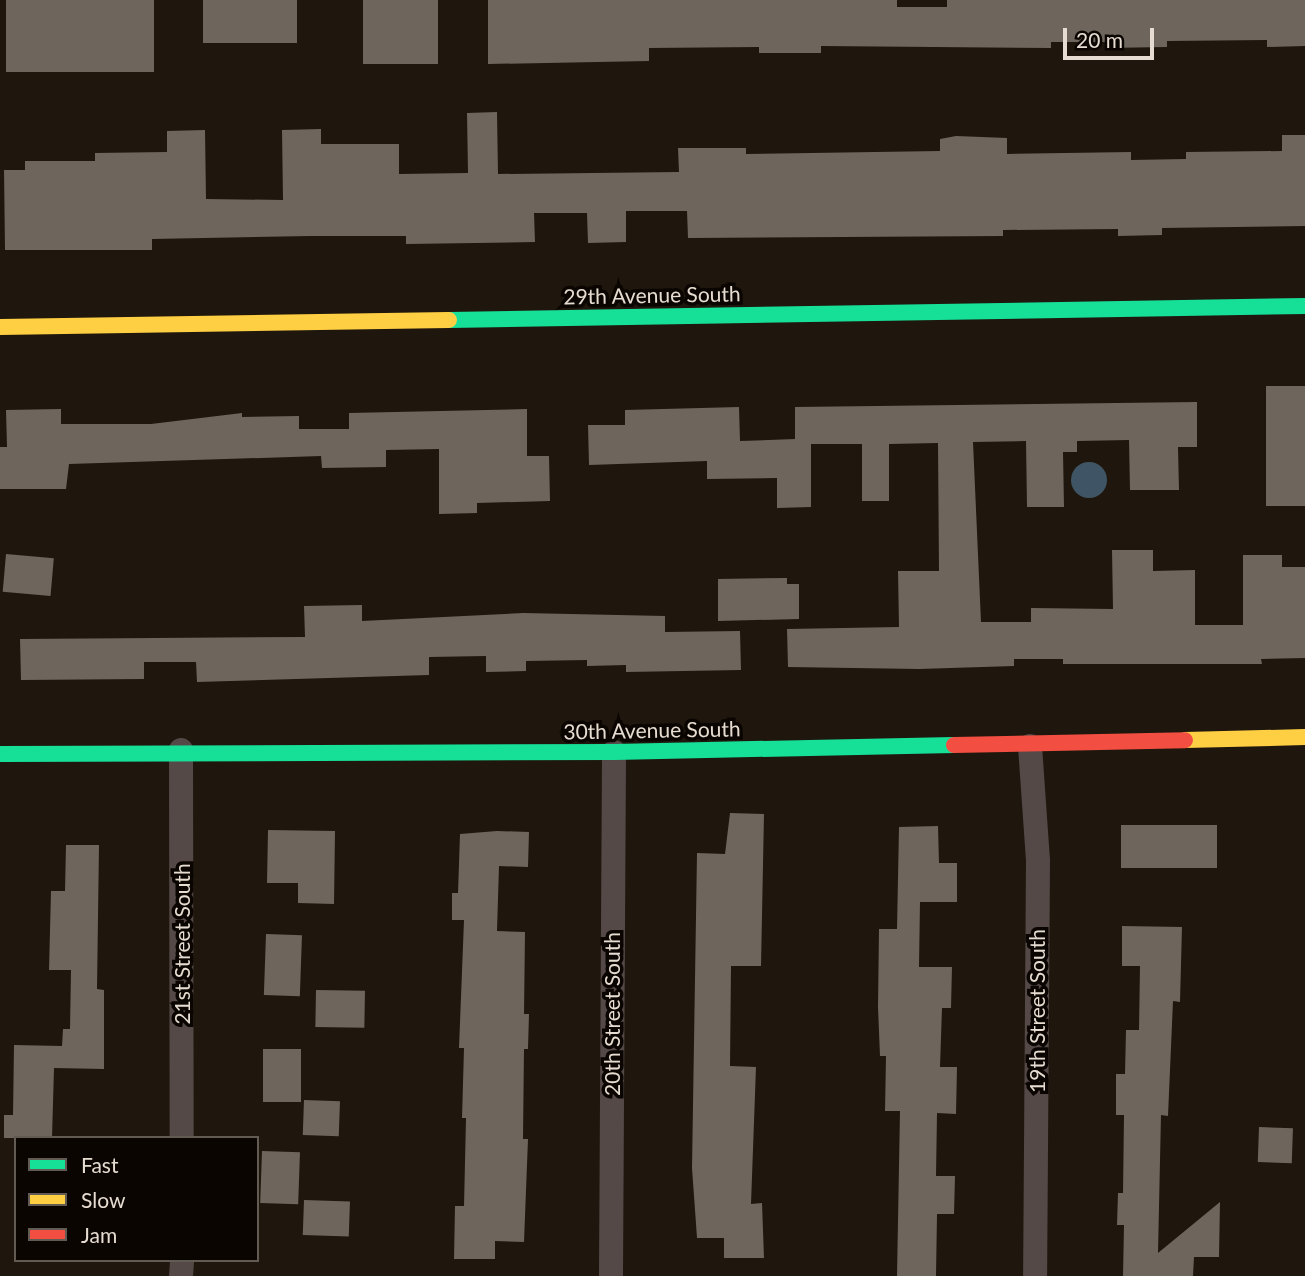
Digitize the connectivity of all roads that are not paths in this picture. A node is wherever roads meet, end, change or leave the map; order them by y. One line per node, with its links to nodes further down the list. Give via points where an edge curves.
1 (1305, 306): 2 (street, 29th Avenue South)
2 (0, 327)
3 (1305, 737): 4 (street, 30th Avenue South)
4 (1030, 746): 6 (street, 30th Avenue South); 10 (street, 19th Street South, via 1038,862)
5 (181, 750): 6 (street, 30th Avenue South); 7 (street, 30th Avenue South); 8 (street, 21st Street South)
6 (614, 752): 9 (street, 20th Street South)
7 (0, 754)
8 (183, 1136)
9 (611, 1276)
10 (1035, 1276)

